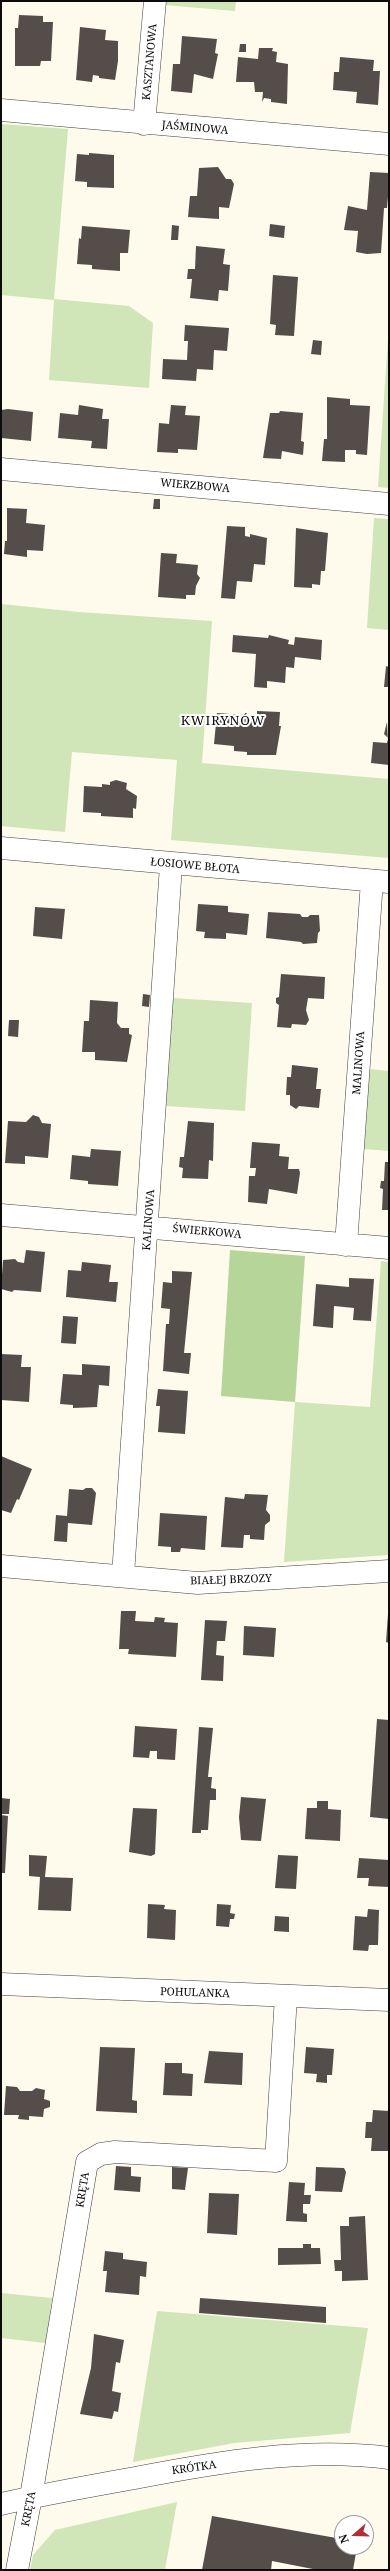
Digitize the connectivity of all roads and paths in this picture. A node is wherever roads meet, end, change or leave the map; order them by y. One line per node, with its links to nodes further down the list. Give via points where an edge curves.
1 (155, 1): 3 (street, KASZTANOWA)
2 (1, 110): 3 (street, JAŚMINOWA)
3 (144, 124): 4 (street, JAŚMINOWA)
4 (389, 144)
5 (1, 469): 6 (street, WIERZBOWA)
6 (389, 504)
7 (1, 848): 8 (street, ŁOSIOWE BŁOTA)
8 (171, 865): 9 (street, ŁOSIOWE BŁOTA); 11 (street, KALINOWA)
9 (381, 882): 12 (street, MALINOWA)
10 (1, 1215): 11 (street, ŚWIERKOWA)
11 (148, 1226): 12 (street, ŚWIERKOWA); 16 (street, KALINOWA)
12 (346, 1245): 13 (street, ŚWIERKOWA)
13 (389, 1248)
14 (1, 1566): 16 (street, BIAŁEJ BRZOZY)
15 (389, 1571): 16 (street, BIAŁEJ BRZOZY, via 198,1583)
16 (123, 1575)
17 (1, 1984): 18 (street, POHULANKA)
18 (286, 1996): 19 (street, POHULANKA); 21 (street, KRĘTA, via 276,2161 115,2152 101,2154 87,2162)
19 (389, 2000)
20 (389, 2458): 21 (street, KRÓTKA, via 363,2454 298,2454 186,2468)
21 (31, 2497): 22 (street, KRÓTKA); 23 (street, KRĘTA)
22 (1, 2504)
23 (17, 2570)

